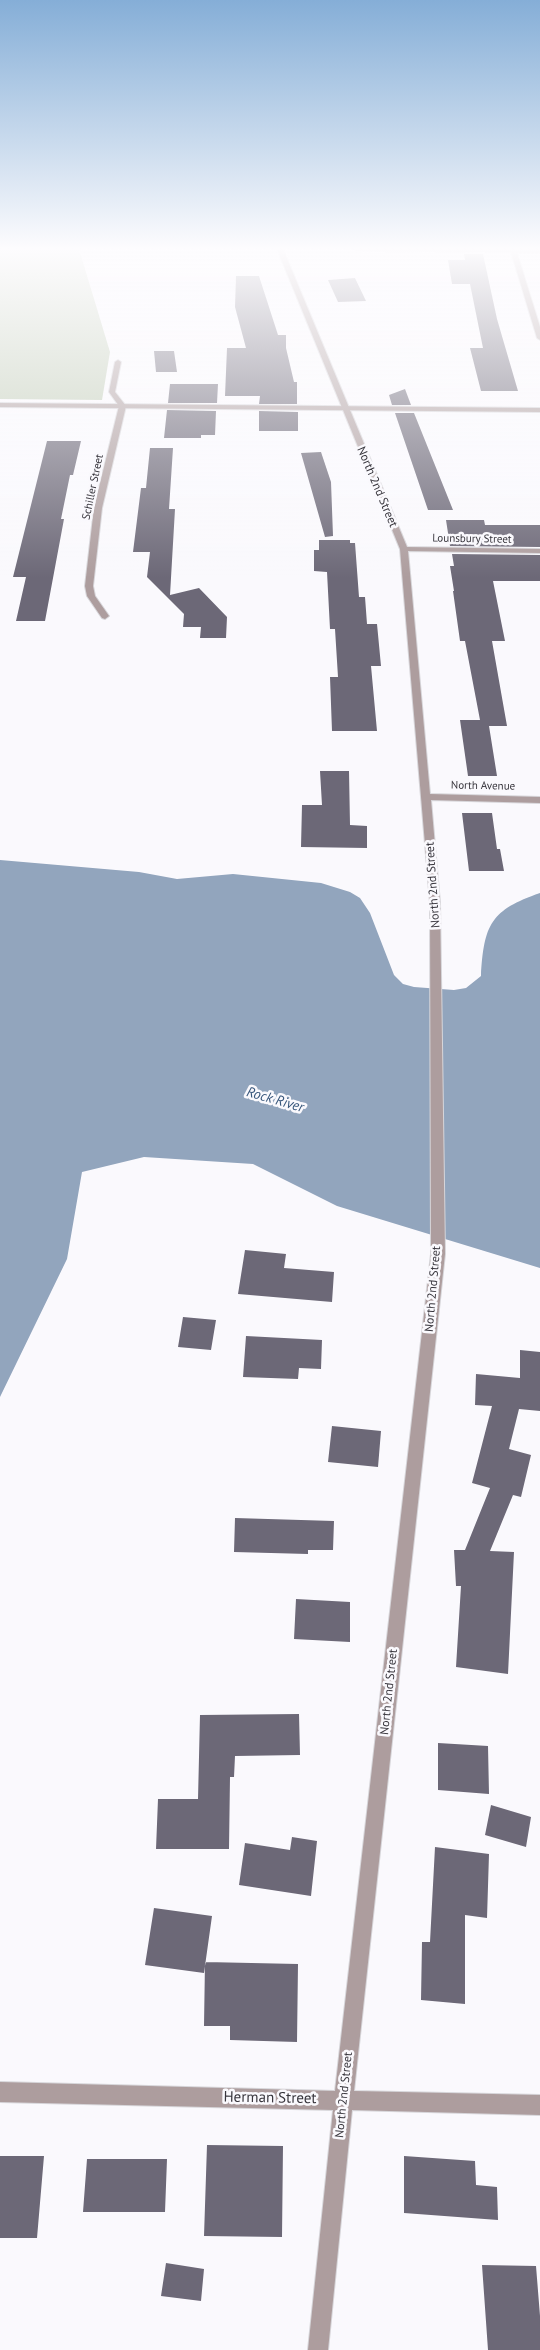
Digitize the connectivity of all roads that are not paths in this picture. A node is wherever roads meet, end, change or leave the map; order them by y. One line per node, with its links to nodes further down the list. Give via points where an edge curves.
1 (324, 359): 5 (street, North 2nd Street)
2 (118, 362): 4 (street, via 112,392)
3 (0, 405): 4 (street)
4 (123, 406): 5 (street); 9 (street, Schiller Street, via 98,508 89,586 91,596)
5 (344, 408): 6 (street); 7 (street, North 2nd Street)
6 (540, 410)
7 (404, 550): 8 (street, Lounsbury Street); 10 (street, North 2nd Street, via 412,611)
8 (540, 551)
9 (105, 616)
10 (426, 797): 11 (street, North Avenue); 13 (street, North 2nd Street, via 435,903 438,1254)
11 (540, 800)
12 (0, 2092): 13 (street, Herman Street)
13 (344, 2099): 14 (street, Herman Street); 15 (street, North 2nd Street)
14 (540, 2105)
15 (318, 2350)

